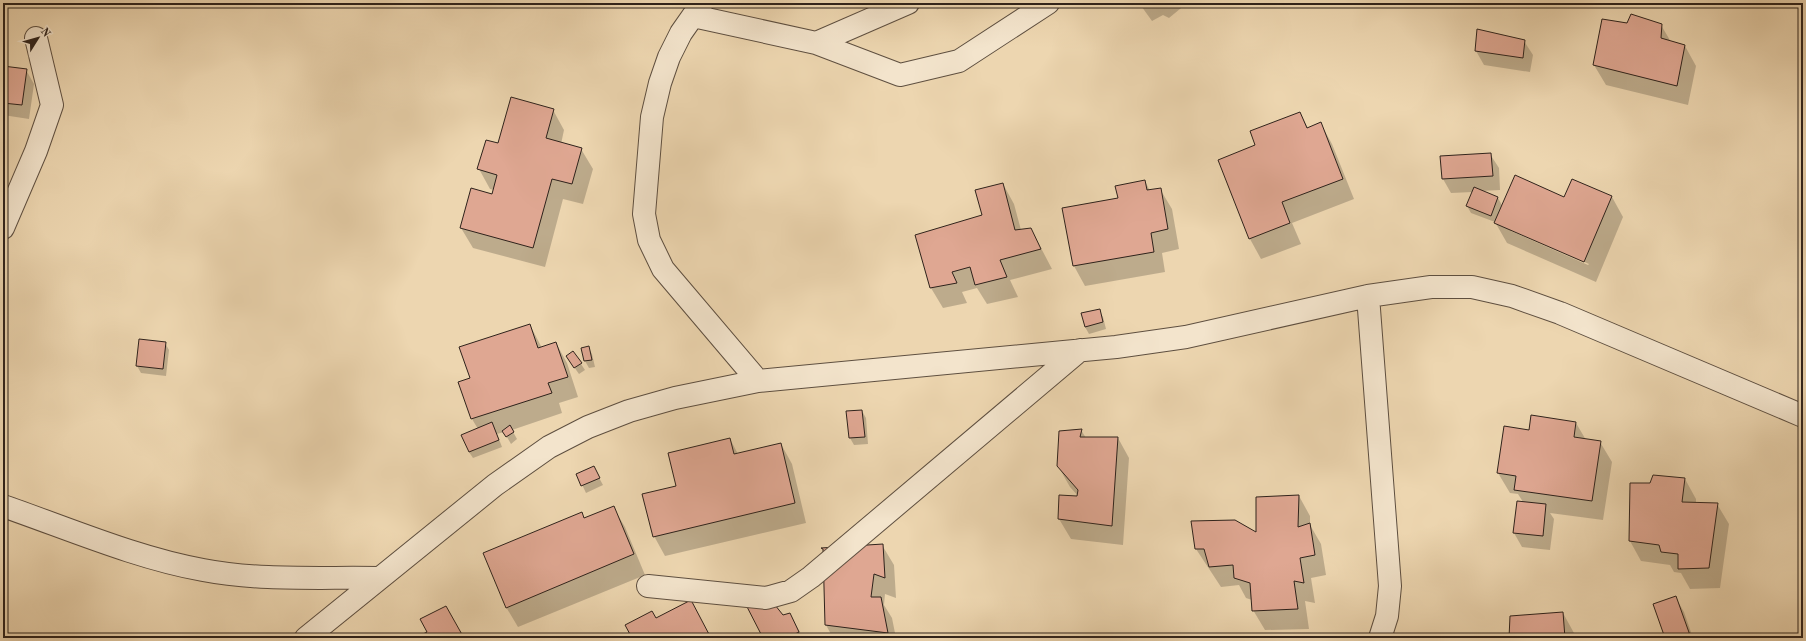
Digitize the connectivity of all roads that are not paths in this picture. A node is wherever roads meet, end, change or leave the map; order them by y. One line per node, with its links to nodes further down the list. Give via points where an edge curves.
1 (908, 3): 5 (street)
2 (1048, 3): 5 (street, via 959,61 900,75)
3 (697, 9): 5 (street); 9 (street, via 669,57 660,83 652,117 644,214 649,240 663,269)
4 (36, 38): 6 (street, via 52,105 36,151)
5 (816, 44)
6 (3, 228)
7 (1368, 296): 8 (street, via 1186,337); 10 (street, via 1431,286 1472,288 1512,296 1560,313); 15 (street, via 1390,586 1387,616)
8 (1080, 350): 9 (street); 13 (street, via 811,578 791,591 766,598)
9 (758, 382): 12 (street, via 675,398 630,411 588,427 549,447 495,485)
10 (1803, 416)
11 (3, 506): 12 (street, via 153,558 203,570 260,577)
12 (379, 578): 14 (street)
13 (648, 586)
14 (306, 638)
15 (1380, 638)

